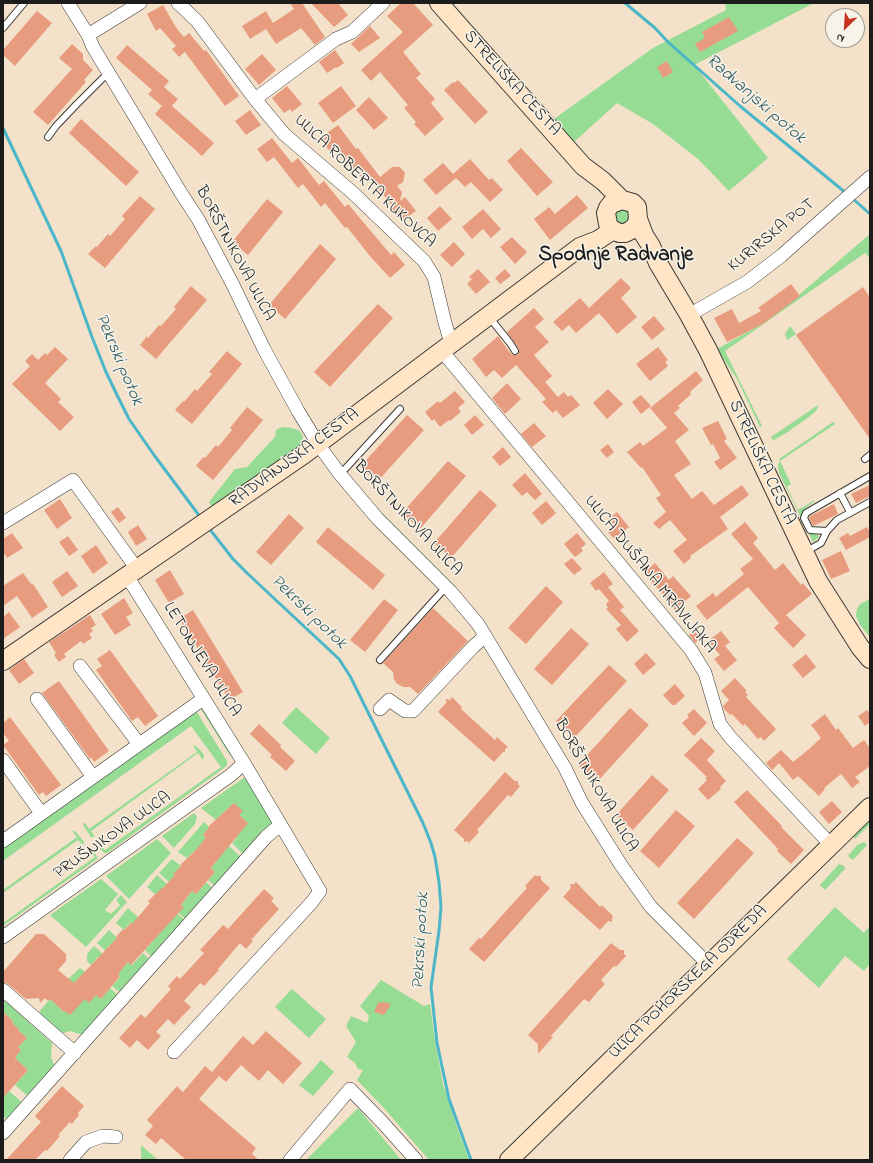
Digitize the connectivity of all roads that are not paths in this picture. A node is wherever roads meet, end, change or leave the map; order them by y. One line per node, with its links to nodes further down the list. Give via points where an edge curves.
1 (24, 3): 7 (lane)
2 (68, 3): 8 (street, BORŠTNIKOVA ULICA)
3 (140, 3): 8 (street)
4 (178, 3): 10 (street, ULICA ROBERTA KUKOVCA, via 197,22)
5 (383, 3): 10 (street, via 352,32 336,39)
6 (439, 3): 13 (street, STRELIŠKA CESTA, via 583,166 603,181)
7 (3, 28)
8 (88, 35): 9 (street, BORŠTNIKOVA ULICA)
9 (109, 73): 11 (lane); 21 (street, BORŠTNIKOVA ULICA, via 198,219 264,349)
10 (255, 99): 18 (street, ULICA ROBERTA KUKOVCA, via 284,134 353,193 424,261 434,276 445,323)
11 (48, 137)
12 (870, 177): 16 (street, KURIRSKA POT, via 781,256 747,282)
13 (615, 218): 14 (street, via 631,230); 14 (street, STRELIŠKA CESTA, via 633,203 637,207); 15 (street, STRELIŠKA CESTA, via 648,256); 17 (street, RADVANJSKA CESTA, via 590,233 580,247)
14 (638, 219): 15 (street, STRELIŠKA CESTA)
15 (658, 263): 16 (street, STRELIŠKA CESTA)
16 (689, 315): 29 (street, STRELIŠKA CESTA)
17 (488, 316): 18 (street, RADVANJSKA CESTA); 19 (lane)
18 (446, 347): 21 (street, RADVANJSKA CESTA); 48 (street, ULICA DUŠANA MRAVLJAKA, via 691,650 705,673 720,724 730,737)
19 (515, 351)
20 (400, 409): 22 (lane)
21 (318, 444): 22 (street, BORŠTNIKOVA ULICA); 30 (street, RADVANJSKA CESTA)
22 (339, 473): 31 (street, BORŠTNIKOVA ULICA, via 377,518)
23 (870, 476): 24 (lane)
24 (840, 493): 26 (lane); 28 (lane, via 804,515 810,530)
25 (870, 502): 26 (lane)
26 (850, 512): 28 (lane, via 837,520)
27 (3, 523): 30 (street, LETONJEVA ULICA, via 72,480)
28 (827, 531): 29 (lane, via 821,543)
29 (804, 552): 33 (street, STRELIŠKA CESTA, via 818,581)
30 (132, 572): 35 (street, RADVANJSKA CESTA); 38 (street, LETONJEVA ULICA)
31 (446, 586): 32 (street, BORŠTNIKOVA ULICA, via 467,609); 34 (lane)
32 (485, 636): 39 (street, via 413,711 405,711 389,700); 50 (street, BORŠTNIKOVA ULICA, via 621,866 651,907)
33 (870, 659)
34 (380, 660)
35 (3, 662)
36 (80, 666): 40 (street)
37 (37, 699): 43 (street)
38 (203, 699): 40 (street); 42 (street, LETONJEVA ULICA)
39 (380, 709)
40 (139, 744): 43 (street)
41 (3, 760): 45 (street)
42 (244, 763): 46 (street, LETONJEVA ULICA); 49 (street, PRUŠNIKOVA ULICA, via 231,775)
43 (93, 777): 45 (street)
44 (870, 807): 48 (street, ULICA POHORSKEGA ODREDA)
45 (41, 813): 47 (street)
46 (280, 826): 52 (street, LETONJEVA ULICA, via 320,891); 53 (street, via 266,837)
47 (3, 841)
48 (830, 845): 50 (street, ULICA POHORSKEGA ODREDA)
49 (3, 937)
50 (709, 965): 59 (street, ULICA POHORSKEGA ODREDA)
51 (3, 990): 53 (street)
52 (174, 1052)
53 (74, 1053): 54 (street)
54 (3, 1134)
55 (116, 1137): 56 (street, via 103,1136 86,1142)
56 (70, 1160)
57 (290, 1160): 58 (street, via 350,1089)
58 (416, 1160)
59 (509, 1160)

